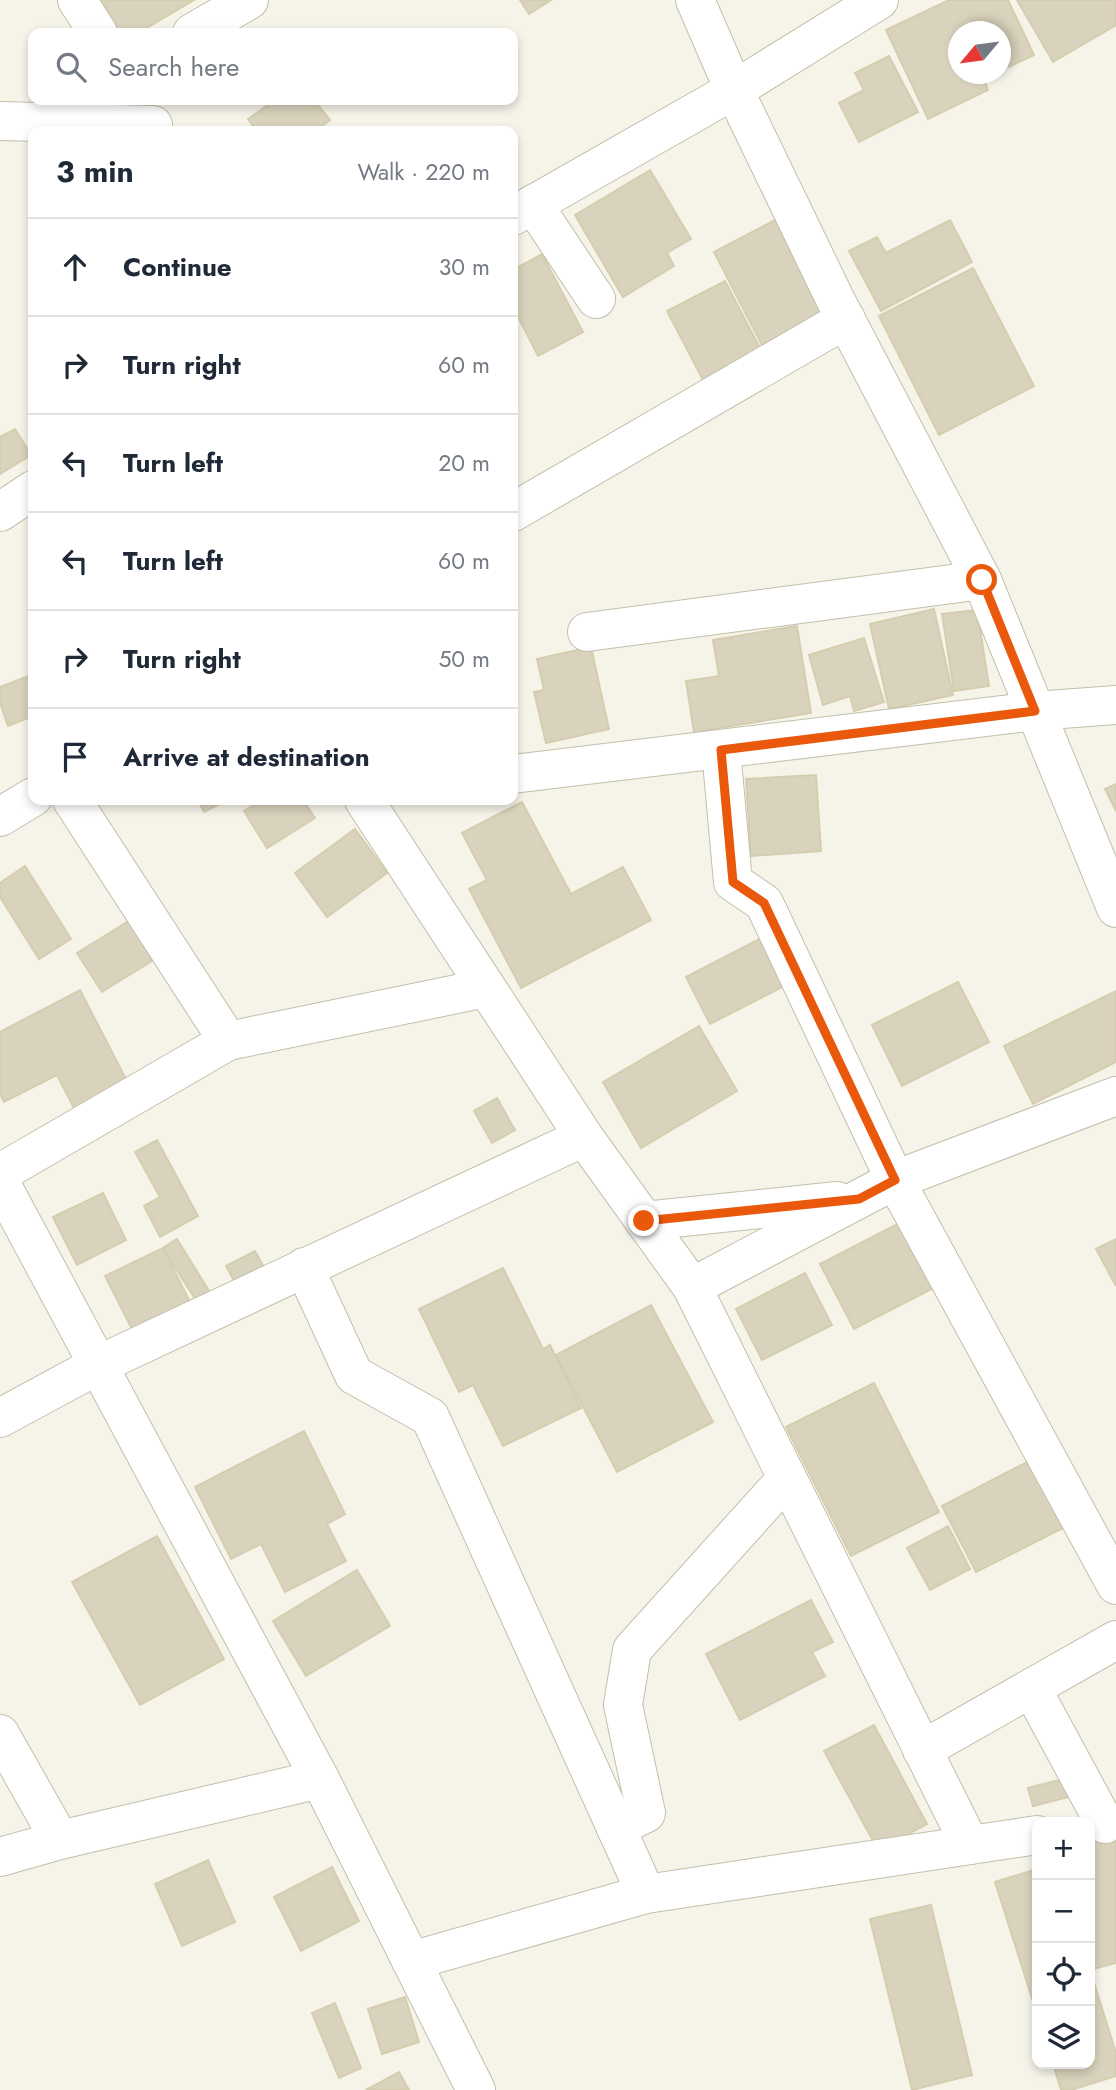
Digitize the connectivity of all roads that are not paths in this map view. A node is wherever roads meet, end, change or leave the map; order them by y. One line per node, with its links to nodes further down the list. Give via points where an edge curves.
1 (77, 0): 5 (street)
2 (249, 0): 6 (street)
3 (695, 0): 7 (street)
4 (879, 0): 7 (street)
5 (95, 28)
6 (200, 28)
7 (734, 90): 10 (street); 12 (street)
8 (149, 119): 9 (street)
9 (0, 121)
10 (523, 210): 11 (street)
11 (596, 299)
12 (846, 319): 14 (street); 16 (street)
13 (28, 493): 15 (street)
14 (518, 509)
15 (0, 512)
16 (982, 580): 17 (street); 19 (street)
17 (587, 632)
18 (1116, 705): 19 (street)
19 (1035, 711): 20 (street); 26 (street)
20 (721, 750): 21 (street); 32 (street, via 733,882 764,903)
21 (518, 774)
22 (28, 800): 25 (street)
23 (75, 805): 28 (street)
24 (367, 805): 27 (street)
25 (0, 817)
26 (1116, 908)
27 (486, 988): 28 (street); 30 (street)
28 (228, 1041): 31 (street)
29 (1116, 1096): 32 (street)
30 (584, 1137): 35 (street); 36 (street)
31 (0, 1173)
32 (895, 1180): 34 (street); 41 (street)
33 (0, 1182): 38 (street)
34 (859, 1199): 35 (street); 37 (street)
35 (644, 1221): 37 (street)
36 (304, 1267): 38 (street); 48 (street, via 354,1375 430,1417)
37 (692, 1287): 40 (street)
38 (98, 1365): 39 (street); 46 (street)
39 (0, 1418)
40 (787, 1478): 45 (street); 48 (street, via 632,1650 623,1705 646,1813)
41 (1116, 1585)
42 (1116, 1640): 43 (street)
43 (1032, 1689): 45 (street); 47 (street)
44 (0, 1734): 50 (street)
45 (922, 1750): 51 (street)
46 (320, 1779): 50 (street); 54 (street)
47 (1104, 1824)
48 (617, 1828): 53 (street)
49 (1032, 1836): 51 (street)
50 (60, 1840): 52 (street)
51 (970, 1845): 53 (street)
52 (0, 1857)
53 (646, 1895): 54 (street)
54 (411, 1961): 55 (street)
55 (476, 2090)

